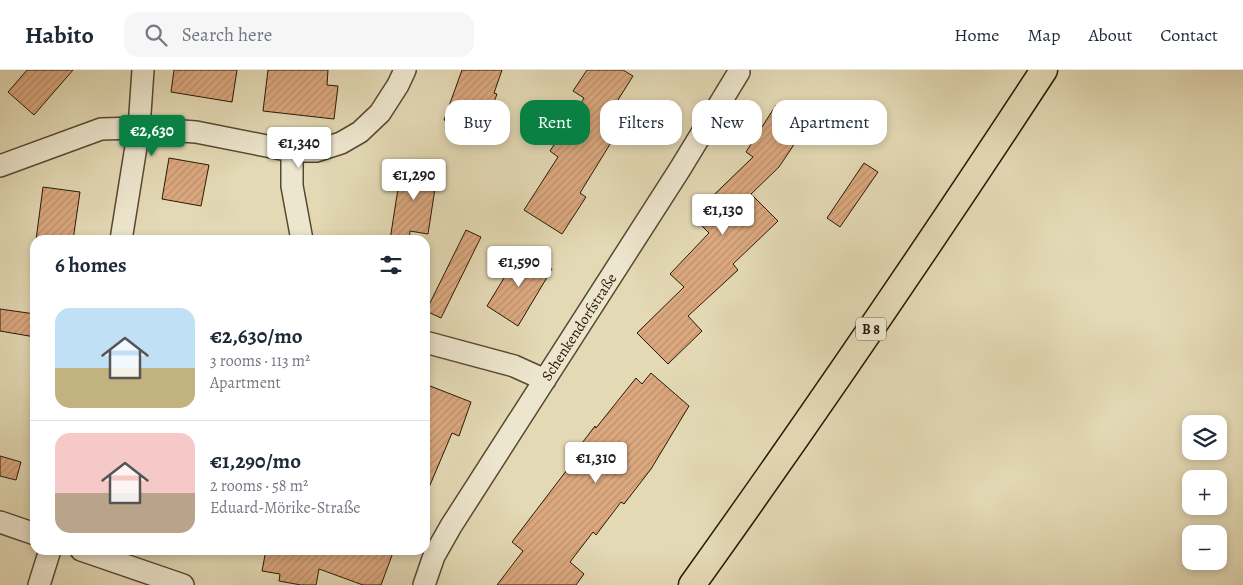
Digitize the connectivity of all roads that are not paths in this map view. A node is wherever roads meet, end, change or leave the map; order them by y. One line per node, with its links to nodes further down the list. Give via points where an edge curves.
1 (143, 70): 5 (street)
2 (405, 70): 6 (street, via 380,113 360,132 341,143 316,151)
3 (1044, 70): 19 (main road, B 8, via 935,236)
4 (740, 72): 11 (street, Schenkendorfstraße)
5 (139, 128): 6 (street, via 196,132); 7 (street, via 101,129); 8 (street)
6 (292, 151): 9 (street, via 292,186)
7 (0, 166)
8 (122, 235)
9 (301, 235)
10 (430, 343): 11 (street, via 514,366)
11 (545, 380): 18 (street, Schenkendorfstraße, via 451,526 434,556)
12 (0, 522): 13 (street)
13 (30, 532)
14 (48, 555): 16 (street)
15 (96, 555): 17 (street)
16 (39, 585)
17 (183, 585)
18 (424, 585)
19 (692, 585)

